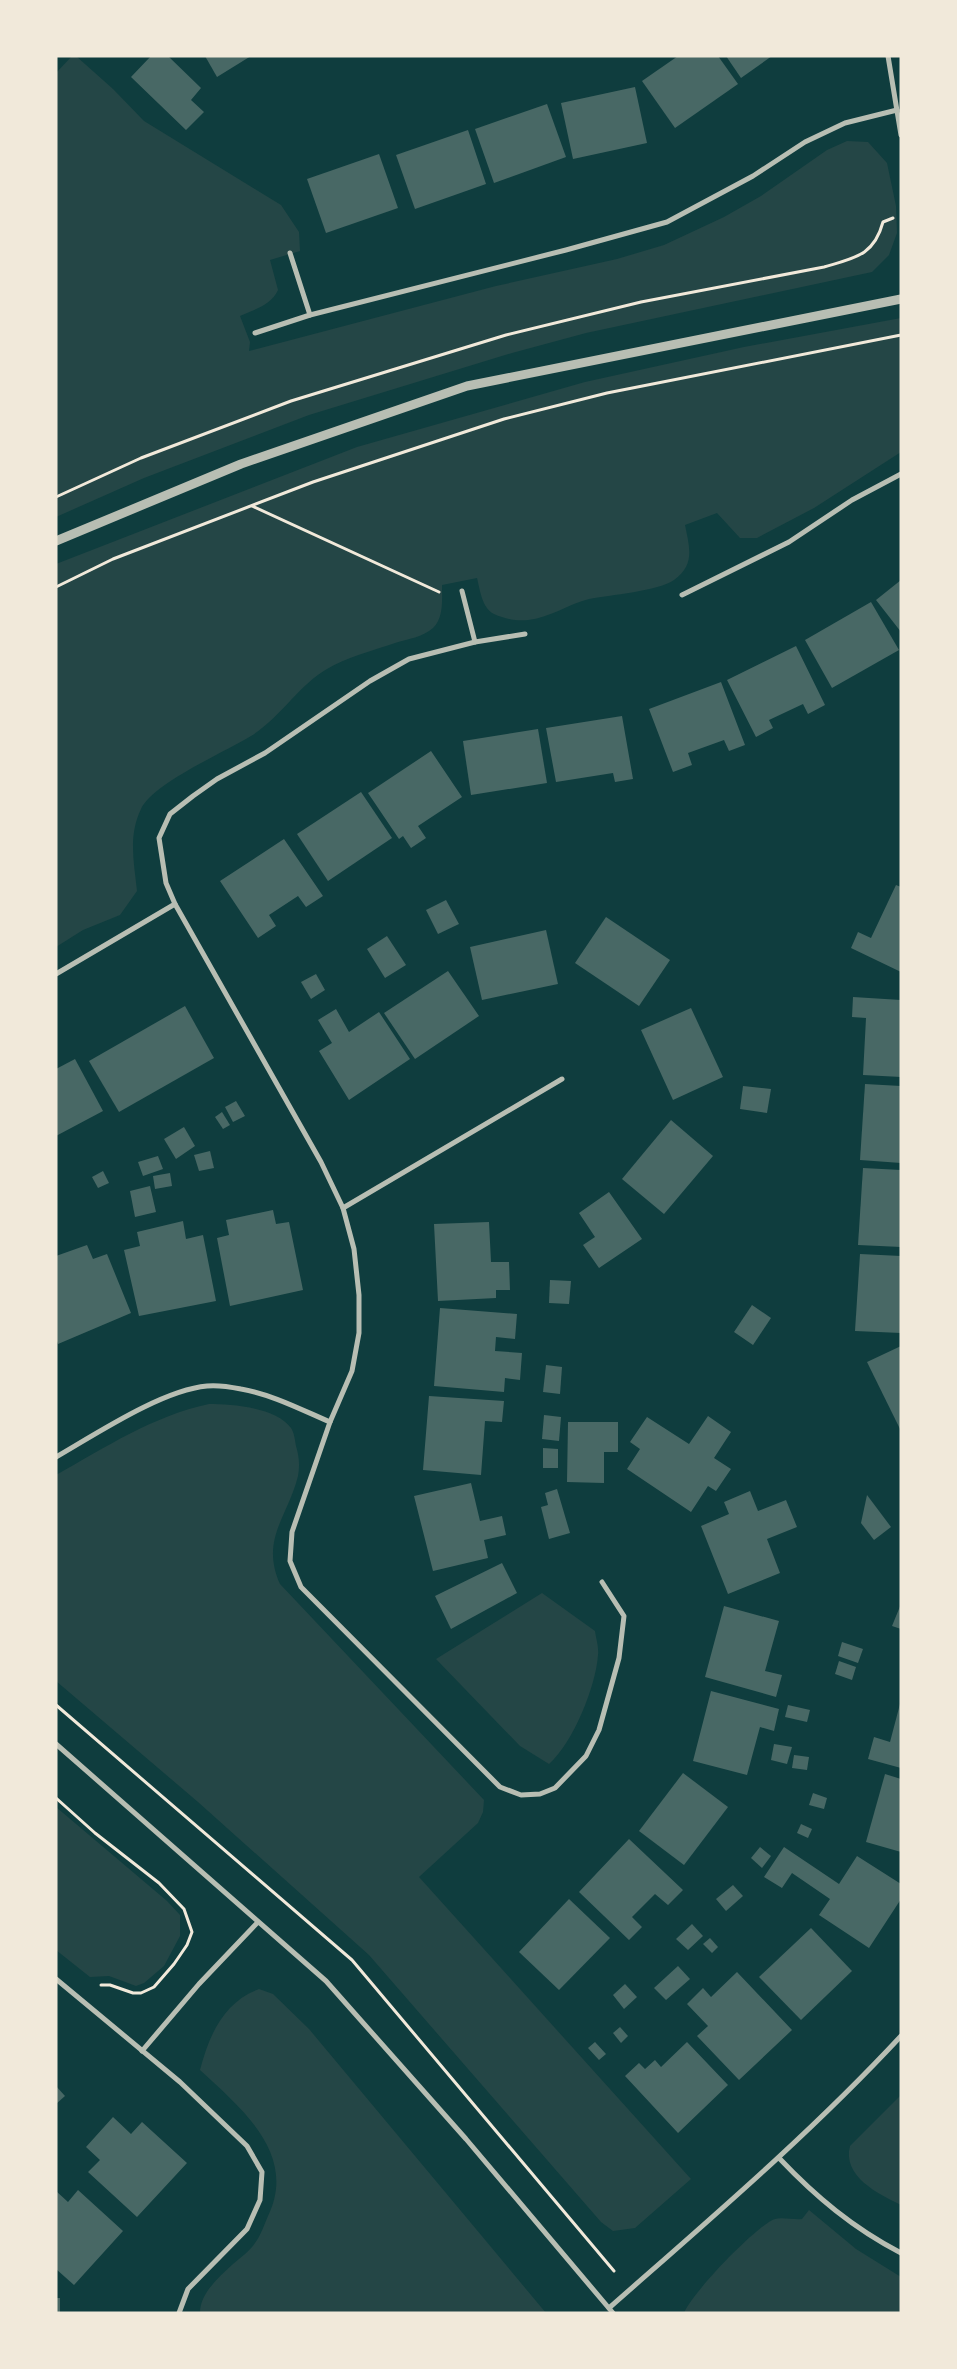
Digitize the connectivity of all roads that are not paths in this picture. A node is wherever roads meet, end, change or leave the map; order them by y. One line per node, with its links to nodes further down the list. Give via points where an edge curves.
1 (888, 56): 2 (street)
2 (897, 110): 3 (street); 6 (street, via 844,124 805,142 753,176 666,222)
3 (901, 135)
4 (290, 253): 6 (street)
5 (901, 300): 9 (street, via 467,386 240,464)
6 (310, 315): 7 (street)
7 (255, 332)
8 (901, 474): 11 (street, via 852,500 789,542)
9 (56, 541)
10 (462, 592): 13 (street)
11 (682, 595)
12 (525, 634): 13 (street)
13 (475, 642): 14 (street, via 409,659 370,681 265,753 217,779 170,814 159,838 166,883)
14 (175, 904): 15 (street); 17 (street, via 295,1114)
15 (56, 974)
16 (562, 1079): 17 (street)
17 (342, 1208): 18 (street, via 354,1250 359,1333 352,1370)
18 (330, 1422): 19 (street, via 242,1389 206,1386 177,1393 143,1409); 20 (street, via 292,1532 290,1561 301,1587 500,1787 521,1795 540,1794 555,1788 586,1756 599,1730 619,1658 624,1616)
19 (56, 1457)
20 (602, 1582)
21 (56, 1744): 22 (street)
22 (258, 1922): 25 (street); 28 (street, via 326,1982 466,2139)
23 (56, 1979): 25 (street)
24 (901, 2036): 26 (street)
25 (142, 2051): 29 (street, via 180,2082 247,2146 262,2172 260,2200 247,2229 188,2289)
26 (779, 2158): 27 (street, via 805,2186 866,2235); 28 (street)
27 (901, 2253)
28 (611, 2311)
29 (179, 2313)

